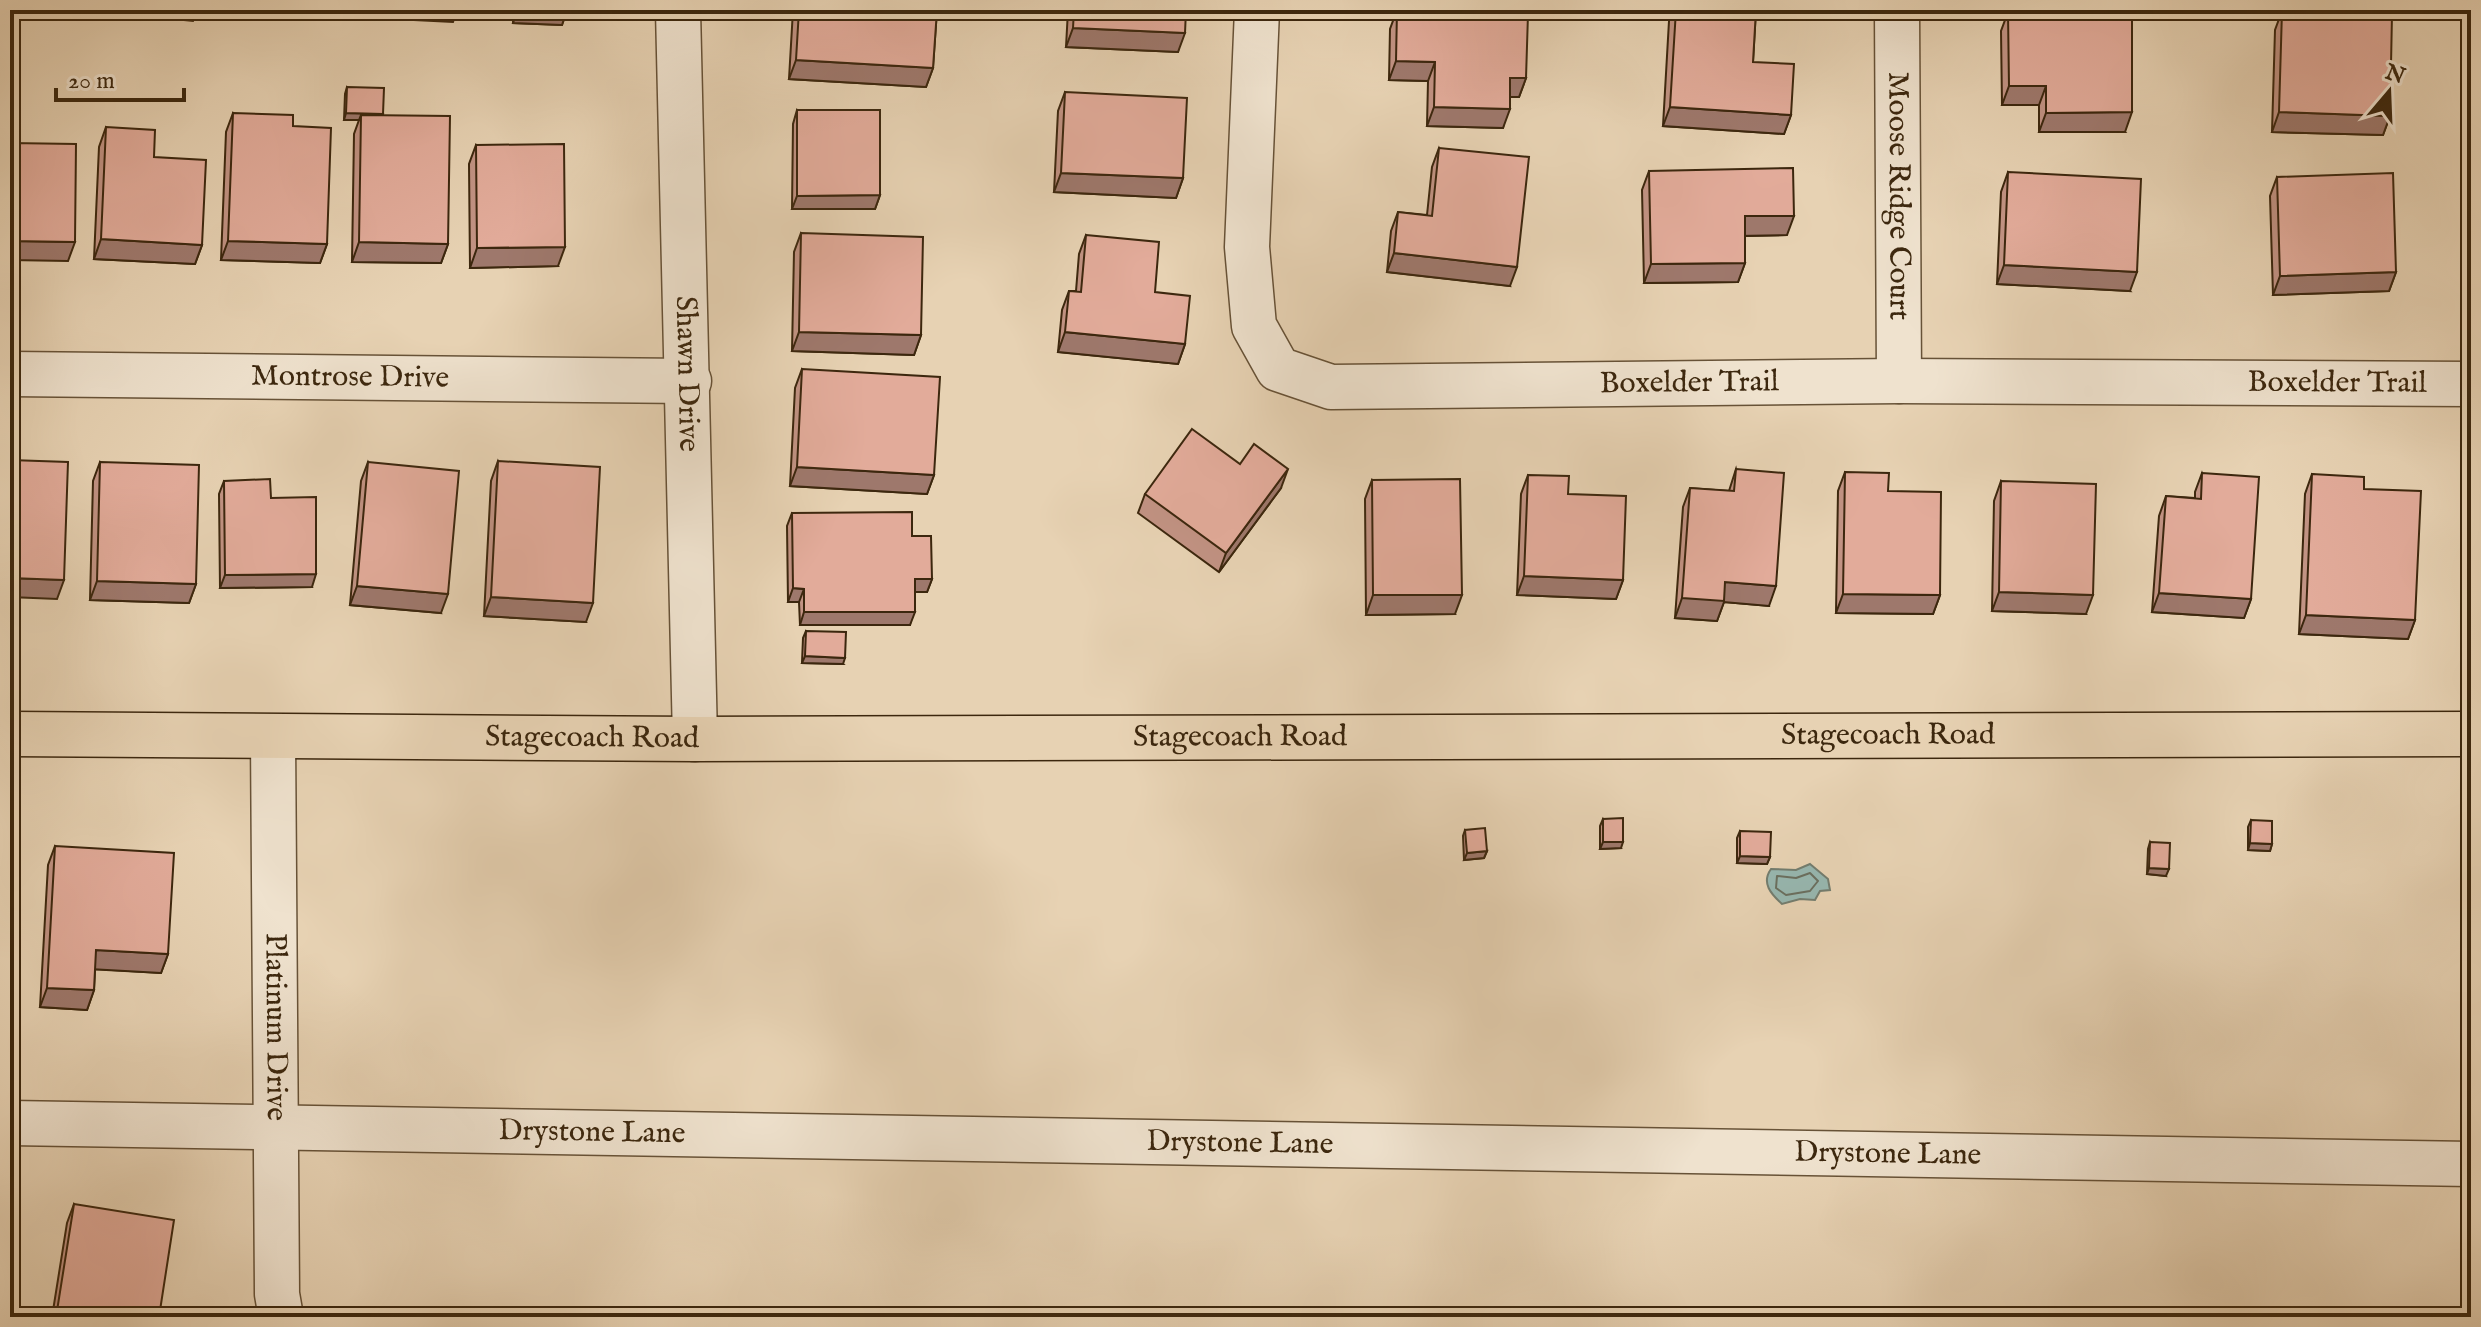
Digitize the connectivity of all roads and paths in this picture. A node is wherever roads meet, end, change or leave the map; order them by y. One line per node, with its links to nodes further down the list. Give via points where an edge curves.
1 (678, 10): 5 (street, Shawn Drive)
2 (1257, 10): 6 (street, Boxelder Trail, via 1247,247 1254,326 1278,369 1331,387)
3 (1897, 10): 6 (street, Moose Ridge Court)
4 (10, 374): 5 (street, Montrose Drive)
5 (689, 381): 11 (street, Shawn Drive)
6 (1899, 381): 7 (street, Boxelder Trail)
7 (2471, 384)
8 (10, 734): 10 (main road, Stagecoach Road)
9 (2471, 734): 11 (main road, Stagecoach Road)
10 (273, 737): 11 (main road, Stagecoach Road); 13 (street, Platinum Drive)
11 (695, 739)
12 (10, 1123): 13 (street, Drystone Lane)
13 (278, 1127): 14 (street, Drystone Lane); 15 (street, Platinum Drive)
14 (2471, 1164)
15 (281, 1317)

